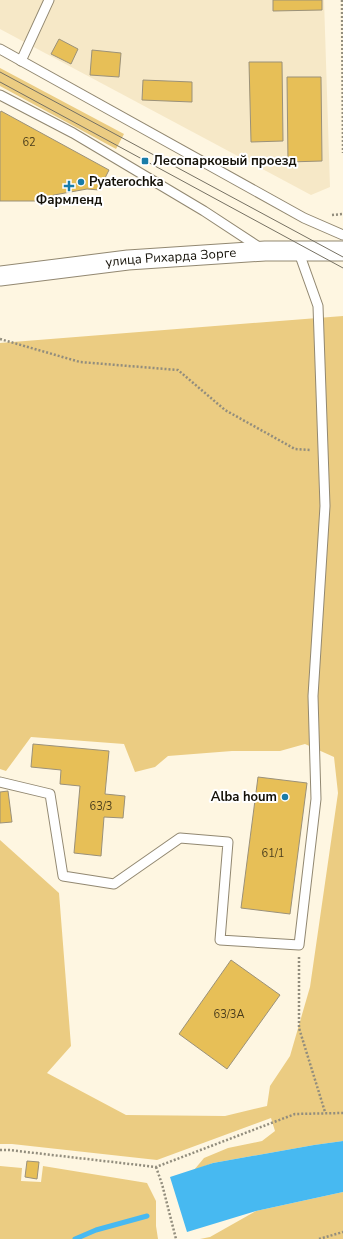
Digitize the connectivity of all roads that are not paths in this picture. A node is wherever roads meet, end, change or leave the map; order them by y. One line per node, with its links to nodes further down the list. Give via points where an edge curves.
1 (49, 0): 3 (lane)
2 (0, 49): 3 (lane)
3 (21, 61): 5 (lane, via 304,218)
4 (0, 95): 7 (lane, via 73,133 204,211)
5 (343, 235)
6 (298, 250): 7 (street, улица Рихарда Зорге); 8 (street, улица Рихарда Зорге); 10 (lane, via 318,306 325,506 313,696 316,798 299,945 220,940 228,842 180,838 114,884 63,876 50,794)
7 (265, 251): 9 (street, улица Рихарда Зорге, via 128,260)
8 (343, 251)
9 (0, 276)
10 (0, 782)

